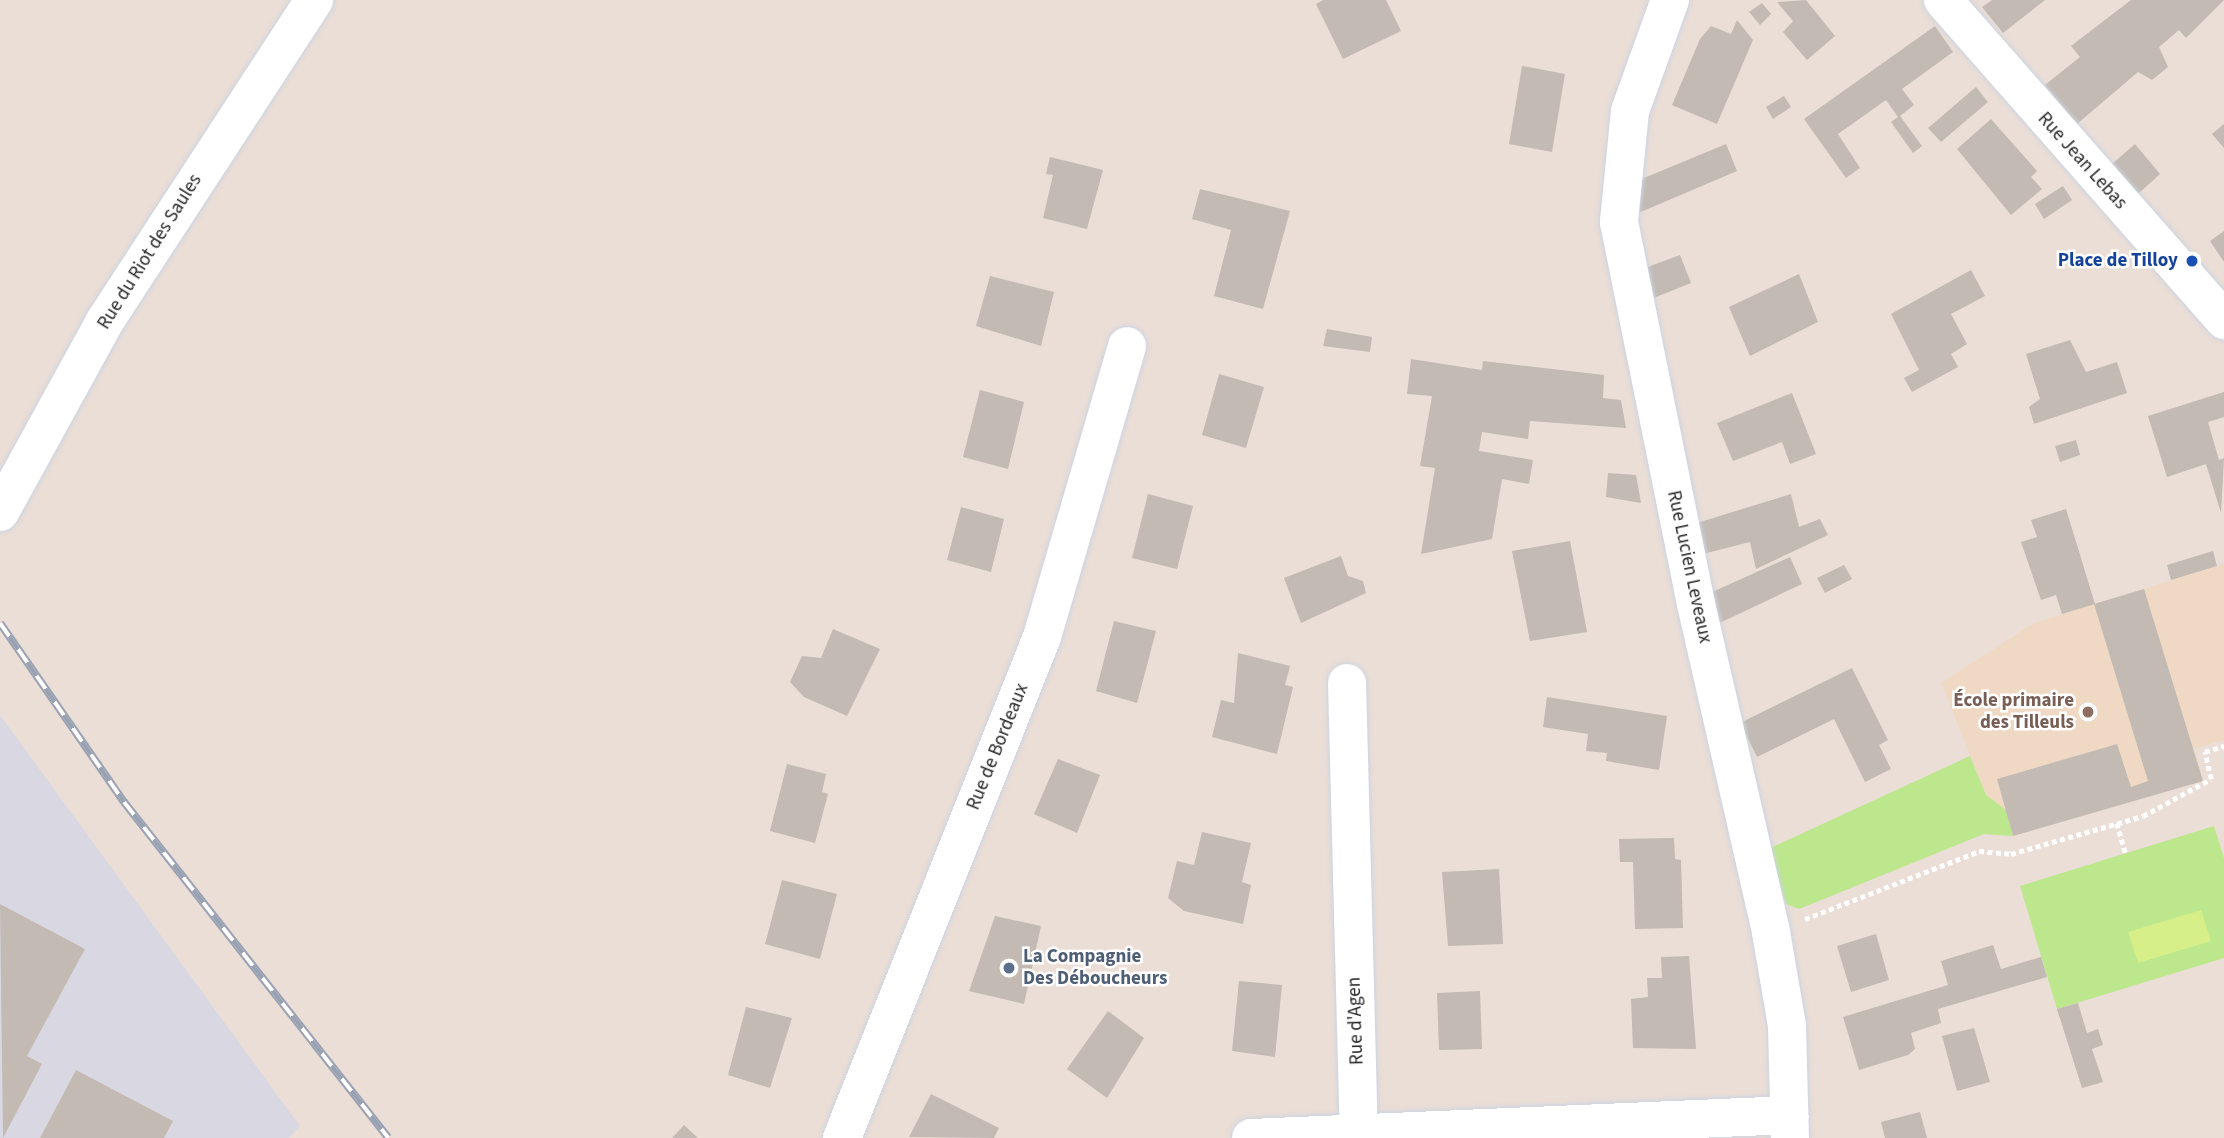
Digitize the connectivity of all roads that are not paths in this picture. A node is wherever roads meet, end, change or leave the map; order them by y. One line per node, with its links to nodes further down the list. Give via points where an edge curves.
1 (314, 0): 6 (street, Rue du Riot des Saules, via 112,309)
2 (1670, 0): 8 (street, Rue Lucien Leveaux, via 1630,111 1619,222 1696,604 1771,932 1787,1026)
3 (1943, 0): 4 (street, Rue Jean Lebas)
4 (2224, 320)
5 (1127, 346): 10 (street, Rue de Bordeaux, via 1042,637)
6 (0, 512)
7 (1347, 683): 9 (street, Rue d'Agen)
8 (1790, 1126): 9 (street)
9 (1359, 1133): 11 (street)
10 (842, 1138)
11 (1251, 1138)

